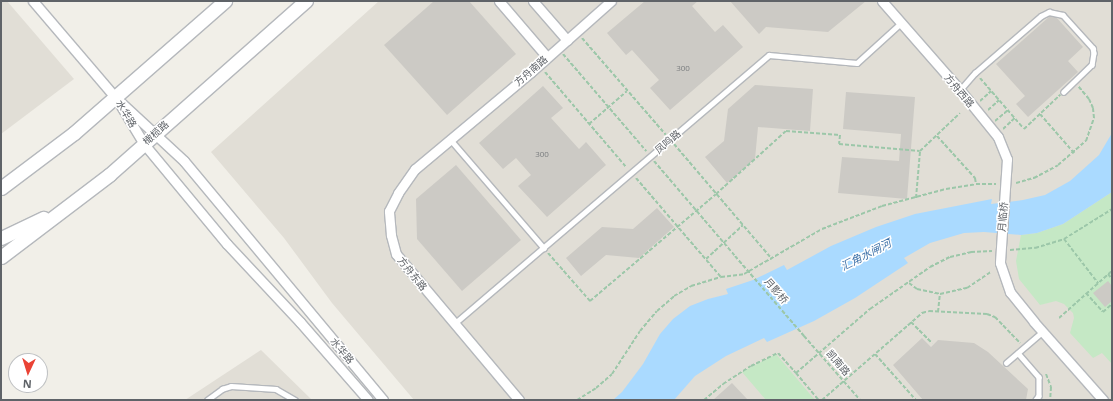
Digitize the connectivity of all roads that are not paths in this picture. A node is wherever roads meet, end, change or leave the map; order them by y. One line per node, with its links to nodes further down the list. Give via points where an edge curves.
1 (33, 1): 13 (street)
2 (225, 1): 13 (main road)
3 (306, 1): 14 (main road, 橄榄路)
4 (499, 1): 10 (street)
5 (533, 1): 9 (street)
6 (611, 1): 9 (street, 方舟南路)
7 (882, 1): 8 (street, 方舟西路)
8 (901, 23): 11 (street, 方舟西路); 21 (lane, 凤鸣路, via 857,63 768,55)
9 (567, 40): 10 (street, 方舟南路)
10 (547, 57): 15 (street, 方舟南路)
11 (960, 90): 12 (lane, via 975,73 1041,16 1056,12 1063,15 1093,48 1094,53 1092,65); 18 (street, 方舟西路, via 998,137 1007,159)
12 (1064, 92)
13 (115, 97): 14 (street, 水华路); 16 (street, 水华路); 17 (main road, via 74,133)
14 (156, 133): 16 (main road, 橄榄路); 30 (street, 水华路, via 189,167)
15 (450, 139): 21 (lane); 23 (street, 方舟东路, via 415,169 398,192 389,211 396,254)
16 (144, 144): 19 (main road, 橄榄路); 29 (street, 水华路, via 228,244)
17 (1, 188)
18 (1005, 194): 24 (street, 月临桥, via 1000,263 1010,292)
19 (69, 205): 20 (main road); 22 (main road, 橄榄路)
20 (1, 238)
21 (544, 248): 23 (lane, 凤鸣路)
22 (1, 257)
23 (454, 324): 31 (street, 方舟东路)
24 (1042, 332): 25 (lane); 33 (street)
25 (1018, 353): 26 (lane); 32 (lane, via 1039,377 1039,396)
26 (1006, 363)
27 (207, 400): 28 (lane, via 231,386 276,389)
28 (295, 400)
29 (368, 400)
30 (384, 400)
31 (519, 400)
32 (1036, 400)
33 (1103, 400)

